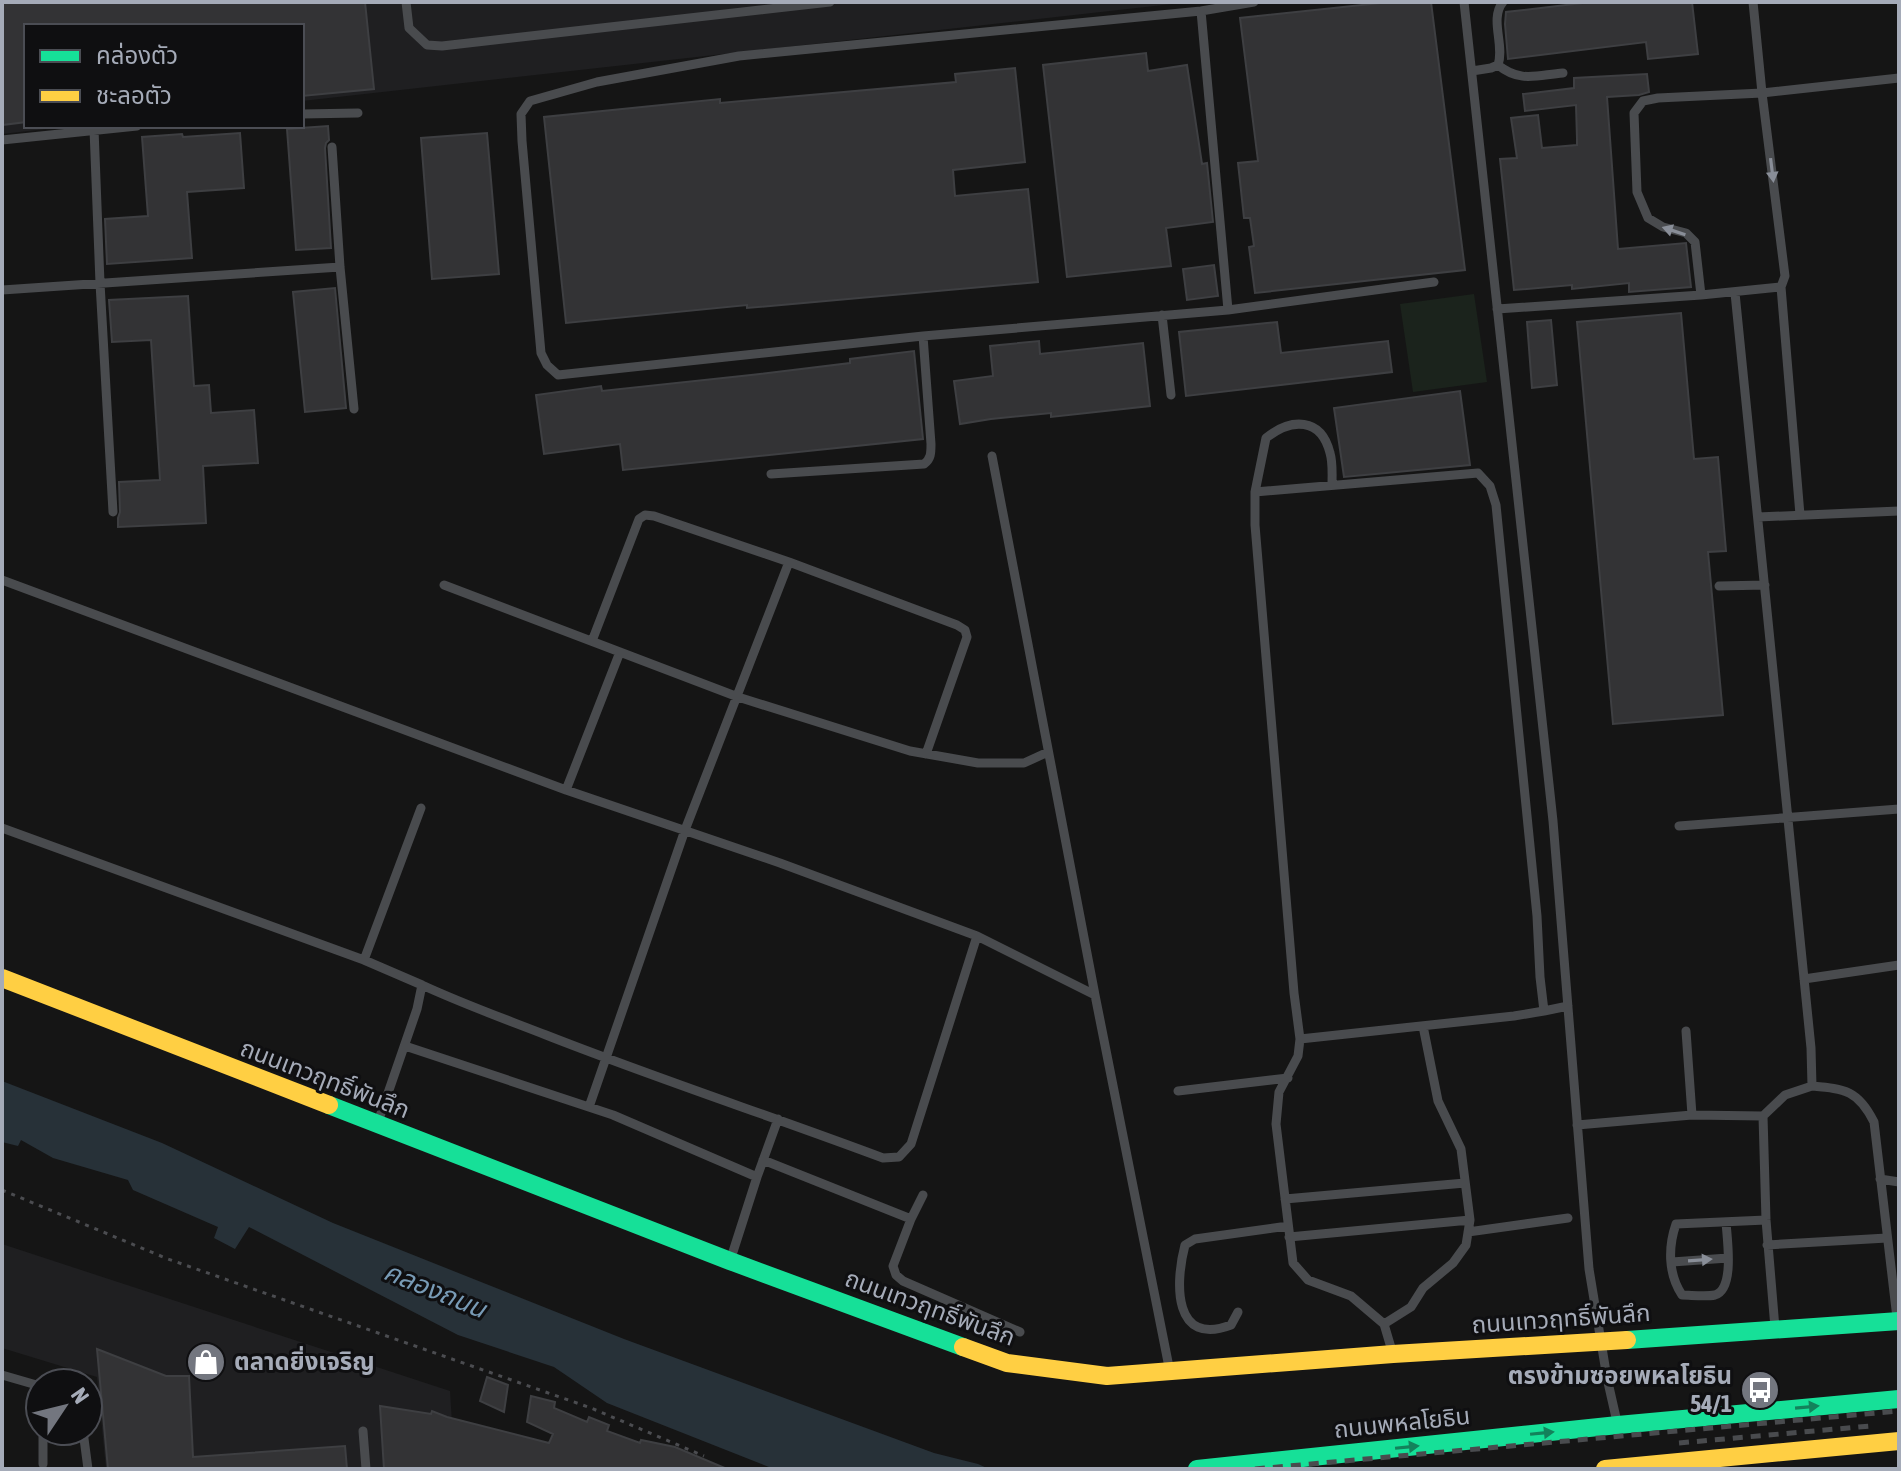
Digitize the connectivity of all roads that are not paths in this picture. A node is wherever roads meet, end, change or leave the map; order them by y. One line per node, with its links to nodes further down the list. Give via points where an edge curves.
1 (406, 2): 2 (lane, via 409,28 427,45 442,46)
2 (830, 2)
3 (1254, 2): 7 (lane)
4 (1464, 2): 9 (lane)
5 (1503, 2): 8 (lane, via 1497,14)
6 (1753, 2): 12 (lane)
7 (1201, 11): 27 (lane); 29 (lane, via 739,56 597,82 530,101 521,114 541,353 558,375)
8 (1498, 65): 9 (lane); 10 (lane, via 1518,77)
9 (1472, 71): 26 (lane)
10 (1563, 73)
11 (1899, 78): 12 (lane)
12 (1762, 93): 22 (lane, one-way to 22, via 1785,276); 25 (lane, one-way to 12, via 1695,242 1648,218 1637,192 1634,113 1643,101 1658,98)
13 (358, 113): 14 (lane)
14 (304, 114)
15 (108, 128): 16 (lane)
16 (94, 129): 17 (lane); 21 (lane)
17 (2, 140)
18 (332, 147): 19 (lane)
19 (340, 267): 21 (lane); 31 (lane)
20 (1434, 282): 27 (lane)
21 (100, 283): 23 (lane); 37 (lane)
22 (1781, 287): 24 (lane); 38 (lane)
23 (2, 290)
24 (1735, 293): 25 (lane); 39 (lane)
25 (1701, 295): 26 (lane)
26 (1497, 309): 64 (lane)
27 (1228, 310): 28 (lane)
28 (1162, 315): 29 (lane); 30 (lane)
29 (923, 336): 33 (lane, via 931,444 927,462)
30 (1171, 395)
31 (354, 409)
32 (992, 456): 48 (lane)
33 (771, 474)
34 (1332, 485): 35 (lane); 35 (lane, via 1325,439 1317,427 1300,423 1266,438); 65 (lane, via 1478,473 1490,486 1496,505)
35 (1255, 492): 68 (lane)
36 (1899, 511): 38 (lane)
37 (113, 512)
38 (1800, 515): 39 (lane)
39 (1758, 517): 43 (lane)
40 (789, 562): 45 (lane, via 645,515); 47 (lane); 49 (lane, via 965,630 967,637)
41 (2, 580): 50 (lane)
42 (444, 585): 45 (lane)
43 (1765, 585): 44 (lane); 53 (lane)
44 (1719, 586)
45 (592, 641): 46 (lane)
46 (620, 652): 47 (lane); 50 (lane)
47 (738, 697): 49 (lane); 56 (lane)
48 (1048, 752): 49 (lane, via 1024,763 978,763); 63 (lane)
49 (926, 754)
50 (566, 790): 56 (lane)
51 (421, 808): 58 (lane)
52 (1899, 812): 53 (lane)
53 (1788, 818): 54 (lane); 61 (lane)
54 (1679, 826)
55 (2, 828): 58 (lane)
56 (685, 830): 57 (lane); 70 (lane)
57 (977, 936): 63 (lane); 77 (lane, via 911,1144 899,1157 883,1158)
58 (364, 960): 62 (lane)
59 (1899, 965): 61 (lane)
60 (2, 978): 78 (street, ถนนเทวฤทธิ์พันลึก)
61 (1804, 979): 72 (lane)
62 (422, 985): 69 (lane); 70 (lane)
63 (1095, 995): 107 (lane)
64 (1568, 1006): 65 (lane); 79 (lane)
65 (1544, 1011): 66 (lane)
66 (1423, 1026): 68 (lane); 84 (lane, via 1438,1101 1461,1149)
67 (1686, 1031): 75 (lane)
68 (1300, 1039): 71 (lane)
69 (405, 1046): 74 (lane); 78 (lane)
70 (604, 1058): 74 (lane); 77 (lane)
71 (1288, 1078): 73 (lane); 86 (lane, via 1279,1092 1276,1124)
72 (1812, 1086): 76 (lane, via 1785,1095); 82 (lane, via 1844,1089 1866,1106 1874,1122)
73 (1178, 1091)
74 (589, 1107): 81 (lane)
75 (1692, 1115): 76 (lane); 79 (lane)
76 (1763, 1116): 90 (lane)
77 (778, 1119): 80 (lane)
78 (377, 1125): 98 (street, ถนนเทวฤทธิ์พันลึก)
79 (1577, 1125): 105 (lane)
80 (763, 1160): 81 (lane); 88 (lane)
81 (757, 1177): 98 (lane)
82 (1880, 1179): 83 (lane); 95 (lane)
83 (1899, 1182)
84 (1465, 1183): 86 (lane); 89 (lane)
85 (923, 1195): 88 (lane)
86 (1285, 1199): 92 (lane)
87 (1568, 1218): 93 (lane)
88 (911, 1219): 104 (lane, via 893,1266 896,1275)
89 (1470, 1220): 93 (lane); 94 (lane)
90 (1766, 1220): 91 (lane); 96 (lane)
91 (1726, 1222): 97 (lane); 99 (lane, via 1676,1224)
92 (1288, 1226): 94 (lane); 100 (lane, via 1195,1239 1185,1245 1181,1298 1186,1317 1196,1328 1215,1331 1231,1325)
93 (1468, 1232): 102 (lane, via 1453,1263 1423,1288 1411,1307)
94 (1289, 1237): 102 (lane, via 1293,1263 1308,1280 1351,1296)
95 (1887, 1238): 96 (lane); 101 (lane)
96 (1767, 1245): 103 (lane)
97 (1728, 1258): 99 (lane, one-way to 97); 99 (lane, via 1728,1278 1715,1295 1682,1295 1673,1280)
98 (730, 1261): 107 (street, ถนนเทวฤทธิ์พันลึก, via 1007,1363 1107,1376)
99 (1672, 1262)
100 (1238, 1312)
101 (1898, 1321): 103 (street, ถนนเทวฤทธิ์พันลึก)
102 (1384, 1324): 106 (lane)
103 (1775, 1331): 105 (street, ถนนเทวฤทธิ์พันลึก)
104 (1020, 1332)
105 (1600, 1340): 106 (street, ถนนเทวฤทธิ์พันลึก); 115 (lane)
106 (1393, 1354): 107 (street, ถนนเทวฤทธิ์พันลึก)
107 (1170, 1371)
108 (2, 1375): 109 (lane)
109 (24, 1381)
110 (1899, 1399): 115 (street, ถนนพหลโยธิน, one-way to 110)
111 (363, 1431): 118 (lane)
112 (1899, 1441): 115 (street, ถนนพหลโยธิน)
113 (43, 1447): 116 (lane)
114 (85, 1447): 117 (lane)
115 (1622, 1451): 119 (street, ถนนพหลโยธิน, one-way to 115); 120 (street, ถนนพหลโยธิน)
116 (43, 1464)
117 (88, 1469)
118 (366, 1469)
119 (1197, 1469)
120 (1605, 1469)

